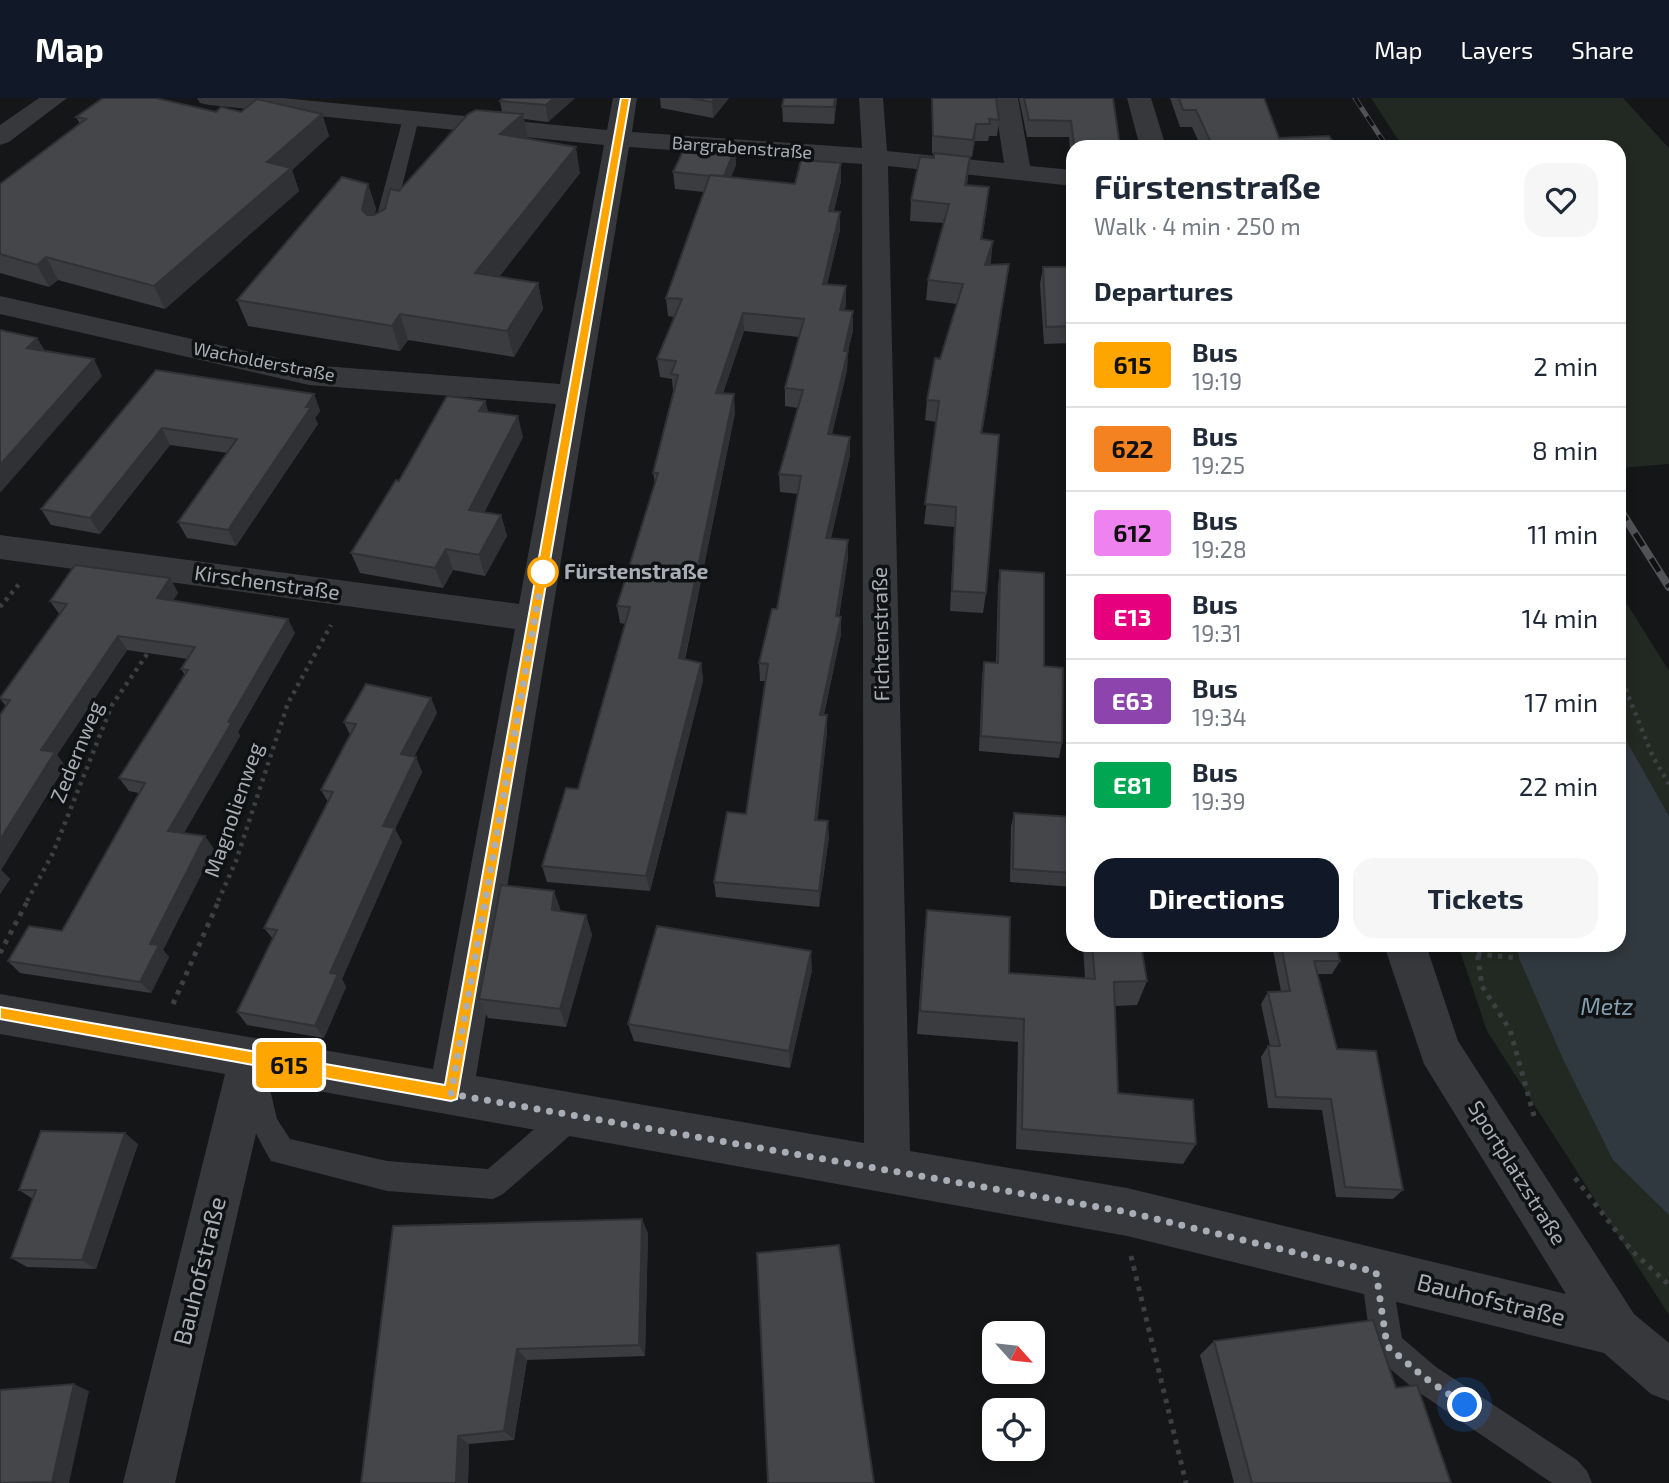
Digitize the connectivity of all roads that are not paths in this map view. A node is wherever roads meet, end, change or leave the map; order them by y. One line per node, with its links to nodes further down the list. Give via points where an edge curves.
1 (55, 98): 8 (street)
2 (209, 98): 7 (street, Bargrabenstraße)
3 (625, 98): 9 (street)
4 (871, 98): 11 (street, Fichtenstraße)
5 (1006, 98): 12 (street)
6 (1139, 98): 10 (street)
7 (411, 118): 9 (street, Bargrabenstraße); 14 (lane)
8 (0, 137)
9 (620, 139): 11 (street, Bargrabenstraße); 16 (street)
10 (1151, 140)
11 (874, 157): 12 (street, Bargrabenstraße); 24 (street, Fichtenstraße)
12 (1018, 170): 13 (street, Bargrabenstraße)
13 (1066, 176)
14 (381, 234)
15 (0, 305): 16 (street, Wacholderstraße, via 309,374)
16 (573, 395): 18 (street)
17 (0, 547): 18 (street, Kirschenstraße)
18 (535, 619): 22 (street)
19 (1407, 952): 26 (street, Sportplatzstraße, via 1438,1050)
20 (0, 1014): 21 (street, Bauhofstraße)
21 (251, 1059): 22 (street, Bauhofstraße); 23 (lane, via 264,1123 281,1151 387,1176 493,1184); 28 (street, Bauhofstraße)
22 (451, 1094): 23 (street, Bauhofstraße)
23 (572, 1115): 24 (street, Bauhofstraße)
24 (887, 1170): 25 (street, Bauhofstraße, via 1127,1212)
25 (1376, 1272): 26 (street, Bauhofstraße); 29 (lane, via 1387,1346)
26 (1617, 1331): 27 (street, Sportplatzstraße)
27 (1669, 1376)
28 (149, 1483)
29 (1575, 1483)

